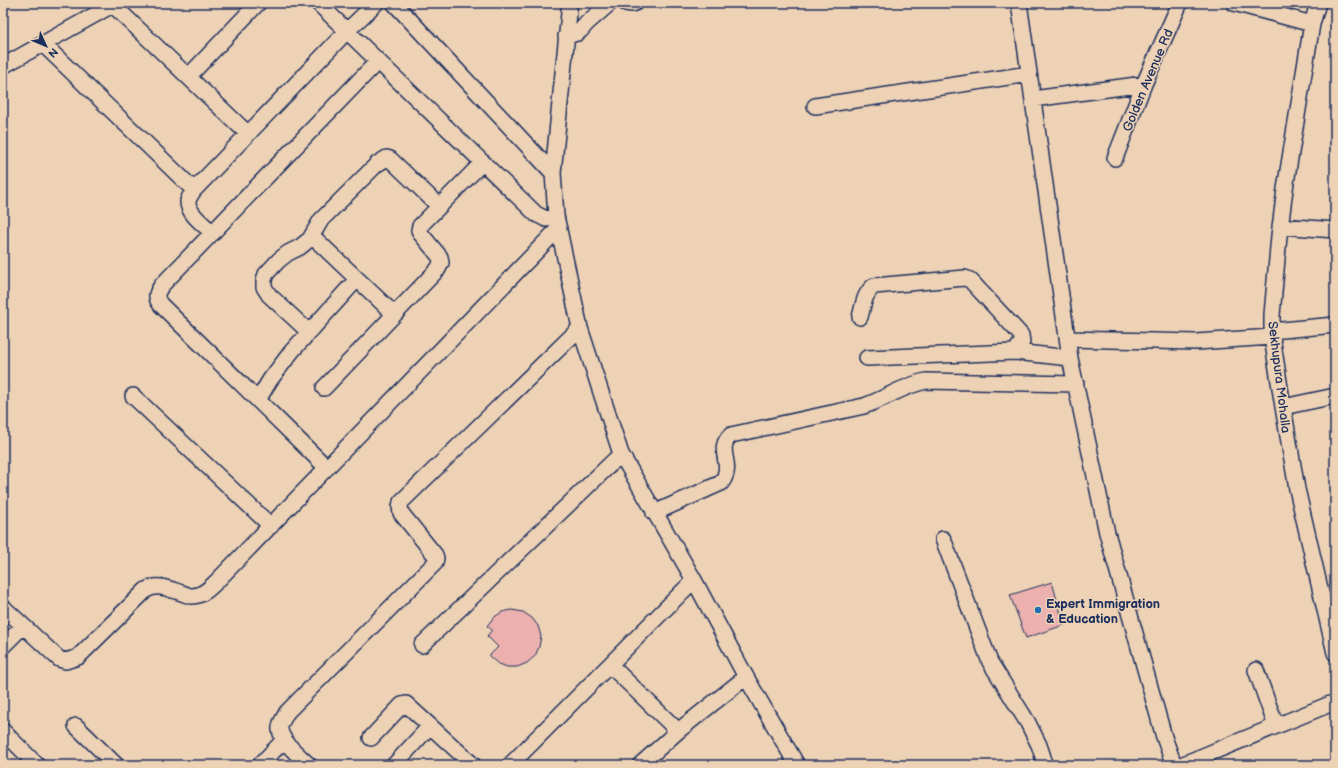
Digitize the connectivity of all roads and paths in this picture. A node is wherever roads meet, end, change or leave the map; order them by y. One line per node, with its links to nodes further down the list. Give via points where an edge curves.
1 (258, 3): 21 (street)
2 (318, 3): 15 (street)
3 (376, 3): 15 (street)
4 (394, 3): 28 (street)
5 (569, 3): 16 (street)
6 (610, 3): 16 (street, via 577,33)
7 (625, 3): 8 (street)
8 (634, 3)
9 (1019, 3): 20 (street)
10 (1180, 3): 22 (street, Golden Avenue Rd)
11 (1234, 3): 14 (street)
12 (1318, 3): 14 (street, Sekhupura Mohalla)
13 (115, 4): 17 (street); 21 (street)
14 (1312, 24): 32 (street, Sekhupura Mohalla)
15 (347, 31): 18 (street); 25 (street)
16 (566, 36): 28 (street)
17 (43, 44): 19 (street); 29 (street)
18 (378, 61): 27 (street); 34 (street)
19 (3, 66)
20 (1029, 74): 23 (street); 24 (street)
21 (188, 77): 25 (street)
22 (1144, 84): 23 (street); 26 (street, Golden Avenue Rd)
23 (1033, 99): 43 (street)
24 (815, 106)
25 (247, 133): 29 (street)
26 (1115, 158)
27 (483, 162): 30 (street); 31 (street, via 536,214)
28 (554, 174): 31 (street)
29 (194, 190): 34 (street, via 188,199 188,207)
30 (439, 206): 35 (street, via 394,161 387,158 377,164 326,214); 37 (street, via 419,230 440,257 441,263)
31 (557, 222): 40 (street); 54 (street)
32 (1280, 226): 33 (street); 42 (street, Sekhupura Mohalla)
33 (1335, 230)
34 (212, 233): 51 (street, via 162,284 156,295 157,300)
35 (312, 236): 36 (street); 41 (street, via 306,243 279,260 264,280 264,287 269,295)
36 (357, 279): 37 (street); 41 (street)
37 (394, 314): 48 (street)
38 (860, 317): 44 (street, via 867,293 874,286 965,278 970,280 1020,335 1022,342)
39 (1335, 325): 42 (street)
40 (580, 328): 53 (street); 74 (street, via 401,502 401,513 435,555 435,563 287,712 280,730)
41 (309, 332): 51 (street, via 278,369)
42 (1272, 334): 43 (street, via 1196,342); 52 (street, Sekhupura Mohalla)
43 (1068, 339): 46 (street)
44 (1015, 352): 45 (street); 46 (street)
45 (867, 358)
46 (1070, 358): 47 (street)
47 (1076, 384): 55 (street, via 926,381 914,383 864,406 730,435 725,440 727,471 721,483); 85 (street, via 1107,533)
48 (324, 388)
49 (133, 396): 56 (street)
50 (1335, 396): 52 (street)
51 (258, 400): 54 (street)
52 (1282, 407): 63 (street, Sekhupura Mohalla, via 1297,488)
53 (621, 454): 55 (street); 61 (street)
54 (327, 468): 56 (street)
55 (654, 513): 58 (street)
56 (271, 526): 60 (street, via 208,590 191,596 152,586 72,660 59,659)
57 (943, 539): 84 (street, via 990,662 1028,723 1039,745)
58 (694, 580): 64 (street); 66 (street)
59 (3, 607): 60 (street)
60 (23, 626): 62 (street)
61 (422, 645)
62 (3, 646)
63 (1335, 653)
64 (610, 665): 72 (street); 81 (street)
65 (1256, 670): 70 (street)
66 (746, 677): 72 (street); 83 (street)
67 (1335, 702): 70 (street)
68 (76, 726): 76 (street)
69 (430, 726): 73 (street, via 406,704 402,705); 79 (street); 80 (street)
70 (1276, 726): 86 (street)
71 (3, 731): 75 (street)
72 (678, 731): 82 (street)
73 (371, 738)
74 (284, 740): 77 (street); 78 (street)
75 (37, 765)
76 (116, 765)
77 (260, 765)
78 (309, 765)
79 (394, 765)
80 (473, 765)
81 (510, 765)
82 (640, 765)
83 (797, 765)
84 (1043, 765)
85 (1174, 765)
86 (1181, 765)

